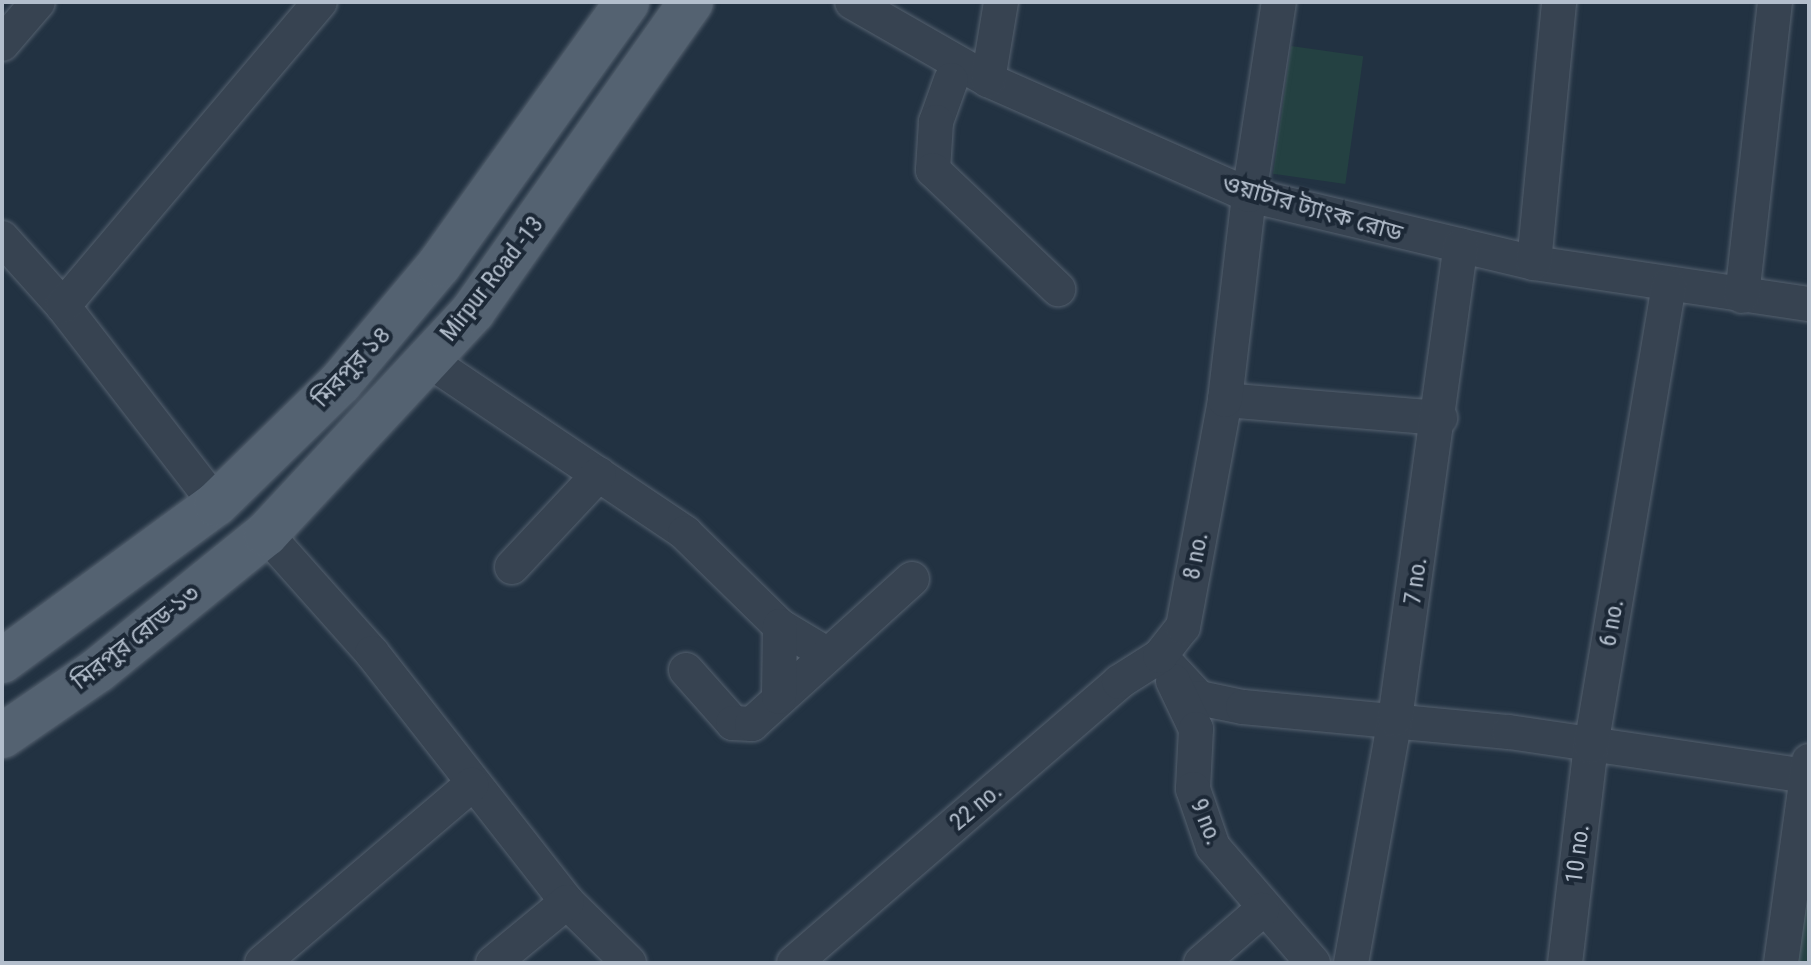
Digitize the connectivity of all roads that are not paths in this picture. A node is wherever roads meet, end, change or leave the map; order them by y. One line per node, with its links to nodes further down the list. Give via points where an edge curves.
1 (38, 2): 10 (street)
2 (320, 2): 21 (street)
3 (627, 2): 26 (main road, মিরপুর ১৪, via 390,327)
4 (691, 2): 22 (main road, Mirpur Road -13, via 473,311)
5 (852, 2): 12 (street, ওয়াটার ট্যাংক রোড)
6 (1001, 2): 12 (street)
7 (1279, 2): 13 (street, 8 no.)
8 (1559, 2): 16 (street)
9 (1775, 2): 19 (street)
10 (2, 44)
11 (951, 80): 18 (street, via 936,122 933,170)
12 (988, 80): 13 (street, ওয়াটার ট্যাংক রোড)
13 (1249, 195): 15 (street, ওয়াটার ট্যাংক রোড); 23 (street, 8 no.)
14 (2, 238): 21 (street)
15 (1461, 246): 16 (street, ওয়াটার ট্যাংক রোড); 24 (street, 7 no.)
16 (1534, 263): 17 (street, ওয়াটার ট্যাংক রোড)
17 (1669, 286): 19 (street, ওয়াটার ট্যাংক রোড); 38 (street, 6 no.)
18 (1058, 289)
19 (1742, 296): 20 (street, ওয়াটার ট্যাংক রোড)
20 (1809, 304)
21 (63, 306): 26 (street)
22 (428, 360): 25 (street); 27 (main road, Mirpur Road -13)
23 (1225, 400): 24 (street); 32 (street, 8 no., via 1183,627)
24 (1440, 418): 36 (street, 7 no.)
25 (599, 474): 28 (street); 30 (street, via 685,533)
26 (216, 504): 33 (main road, মিরপুর ১৪)
27 (266, 534): 37 (main road, মিরপুর রোড-১৩, via 98,670); 40 (street, via 372,653)
28 (512, 567)
29 (912, 579): 31 (street)
30 (780, 626): 31 (street); 35 (street)
31 (825, 653): 35 (street)
32 (1160, 656): 36 (street, via 1199,698 1243,707); 42 (street, 9 no., via 1196,729 1193,789 1213,847); 46 (street, 22 no., via 1119,682)
33 (2, 661)
34 (686, 670): 35 (street, via 733,723 743,727)
35 (779, 697)
36 (1395, 719): 38 (street); 49 (street)
37 (2, 736)
38 (1591, 746): 39 (street); 50 (street, 10 no.)
39 (1808, 769): 51 (street)
40 (471, 785): 41 (street); 43 (street)
41 (567, 902): 44 (street); 45 (street)
42 (1262, 910): 47 (street); 48 (street, 9 no.)
43 (262, 963)
44 (493, 963)
45 (629, 963)
46 (794, 963)
47 (1201, 963)
48 (1313, 963)
49 (1351, 963)
50 (1565, 963)
51 (1781, 963)

